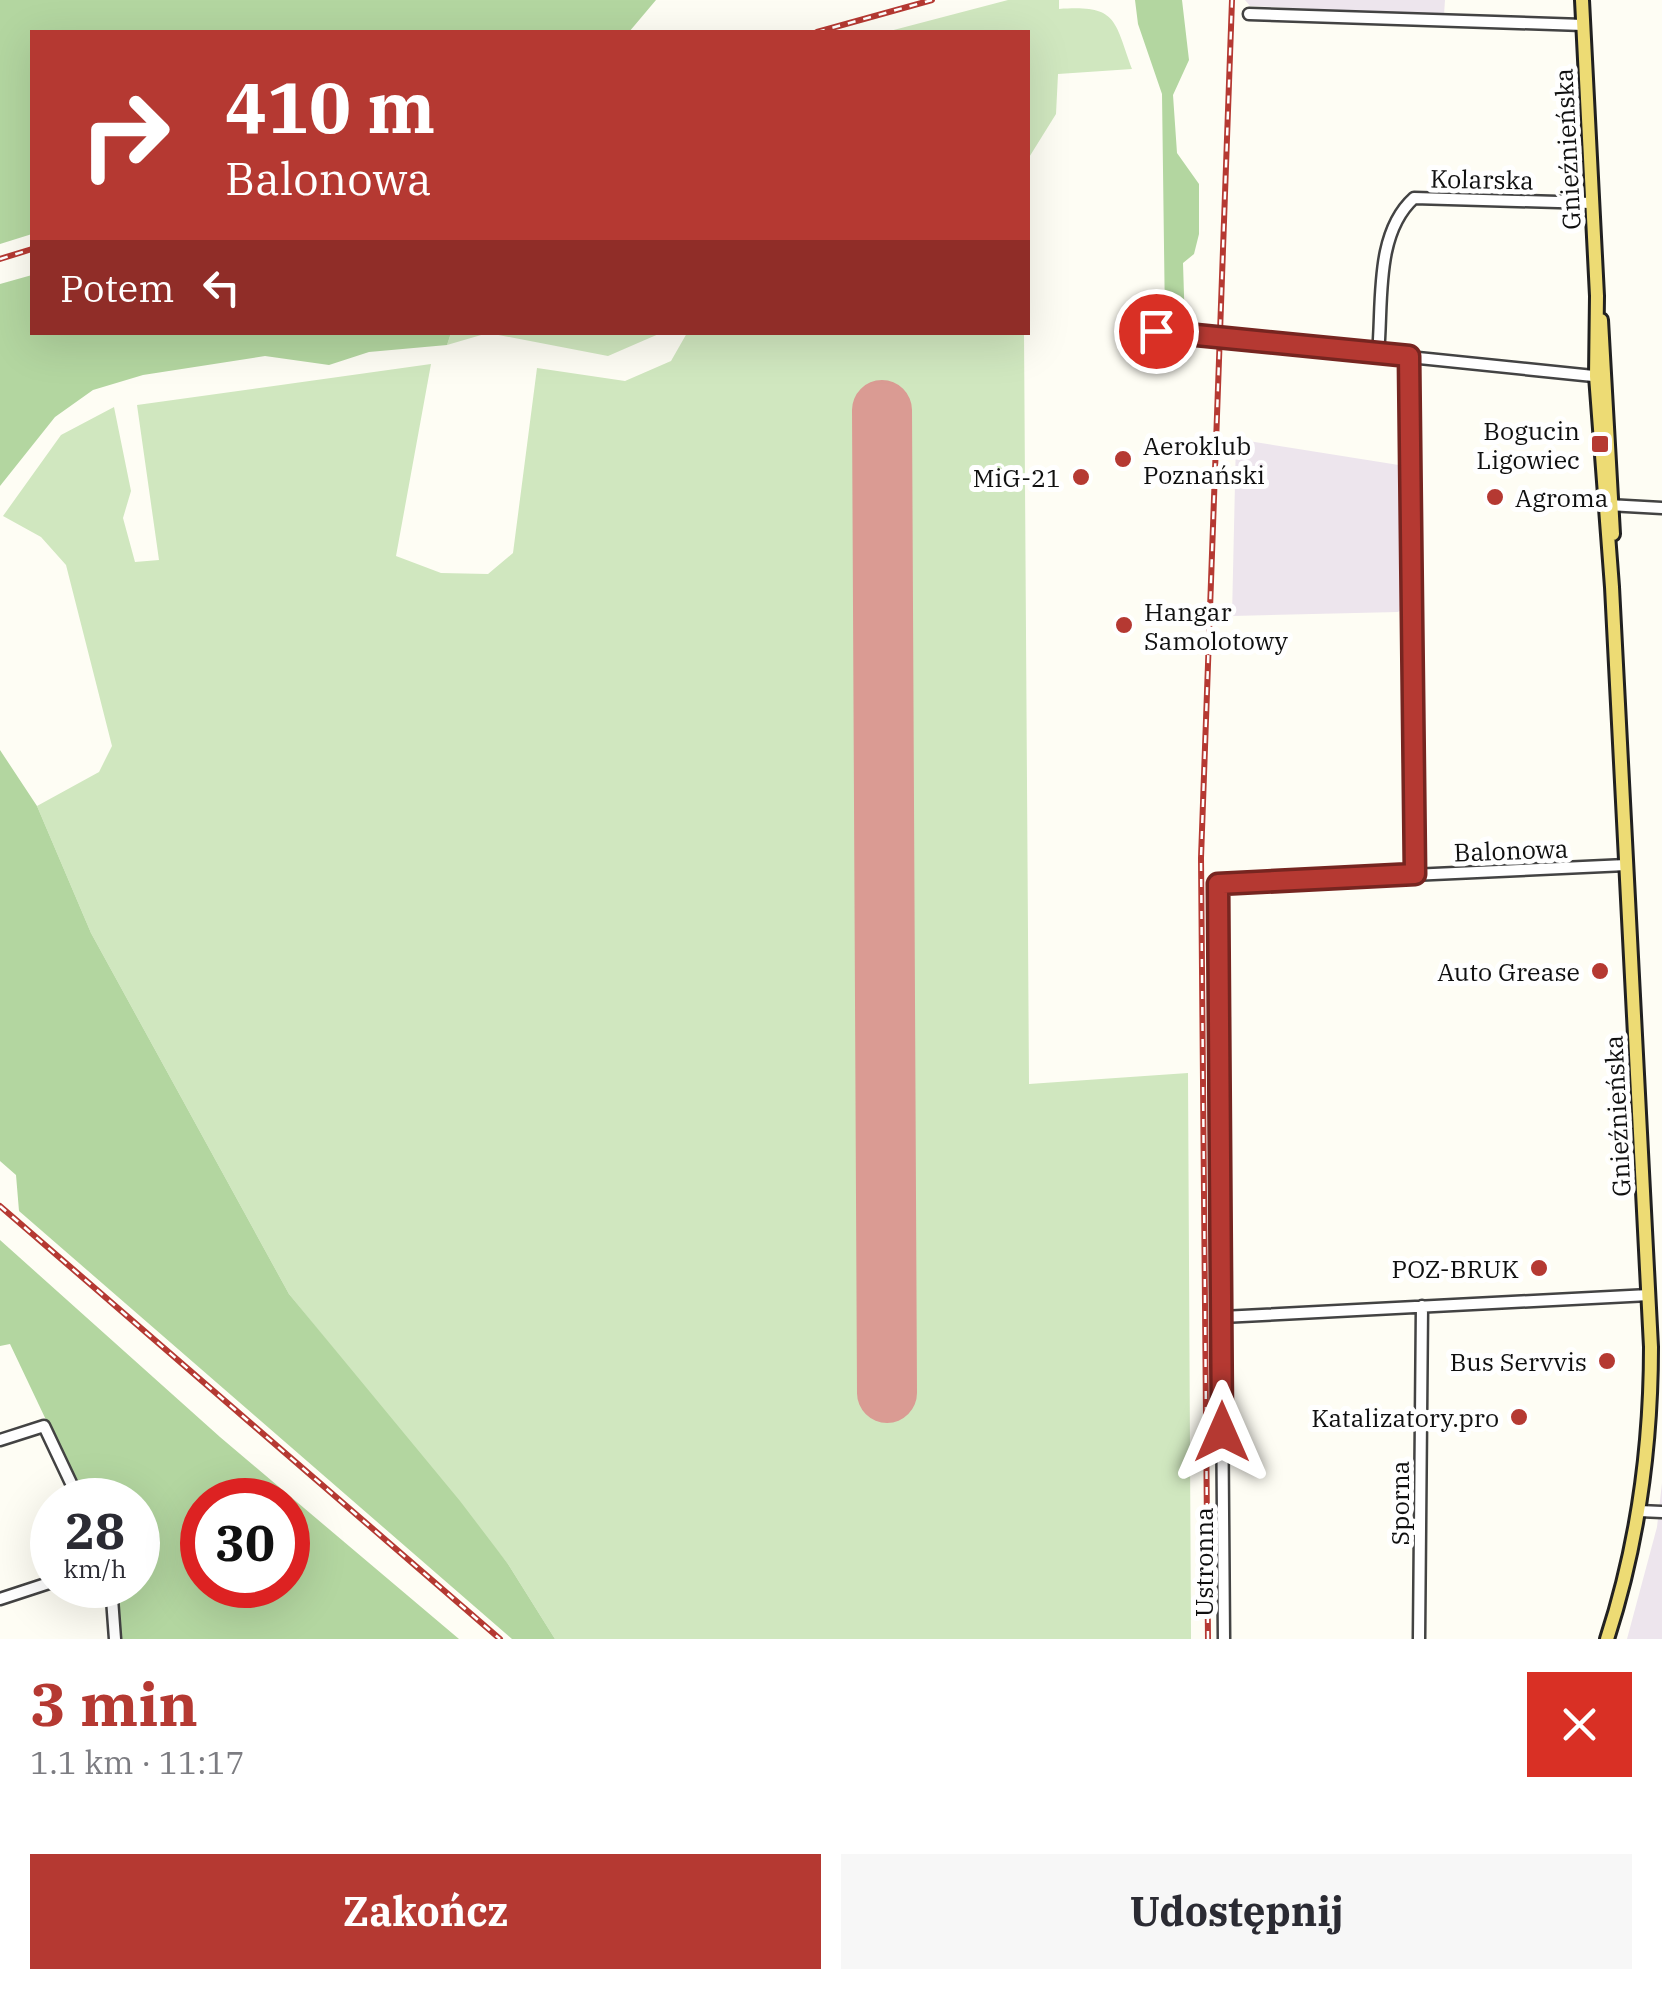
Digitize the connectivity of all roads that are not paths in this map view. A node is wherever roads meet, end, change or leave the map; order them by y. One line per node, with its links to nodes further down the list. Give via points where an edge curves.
1 (1582, 0): 3 (main road, Gnieźnieńska)
2 (1248, 14): 3 (street)
3 (1583, 25): 4 (main road, Gnieźnieńska)
4 (1592, 203): 6 (street, Kolarska, via 1414,198 1393,223 1388,242); 8 (main road, Gnieźnieńska)
5 (1156, 331): 6 (street)
6 (1378, 353): 7 (street)
7 (1409, 356): 8 (street); 12 (street)
8 (1601, 377): 9 (main road, Gnieźnieńska)
9 (1608, 505): 10 (street); 11 (main road, Gnieźnieńska)
10 (1662, 508)
11 (1626, 865): 12 (street, Balonowa); 14 (main road, Gnieźnieńska)
12 (1415, 874): 13 (street, Balonowa)
13 (1218, 884): 16 (street, Ustronna)
14 (1649, 1295): 15 (street); 19 (main road, Gnieźnieńska, via 1651,1390)
15 (1422, 1306): 16 (street); 26 (street, Sporna)
16 (1222, 1317): 25 (street, Ustronna)
17 (0, 1440): 18 (street, via 44,1426)
18 (69, 1478)
19 (1639, 1511): 20 (street); 27 (main road, Gnieźnieńska)
20 (1662, 1512)
21 (30, 1589): 22 (street)
22 (0, 1599)
23 (113, 1608): 24 (street)
24 (115, 1639)
25 (1224, 1639)
26 (1419, 1639)
27 (1607, 1639)

